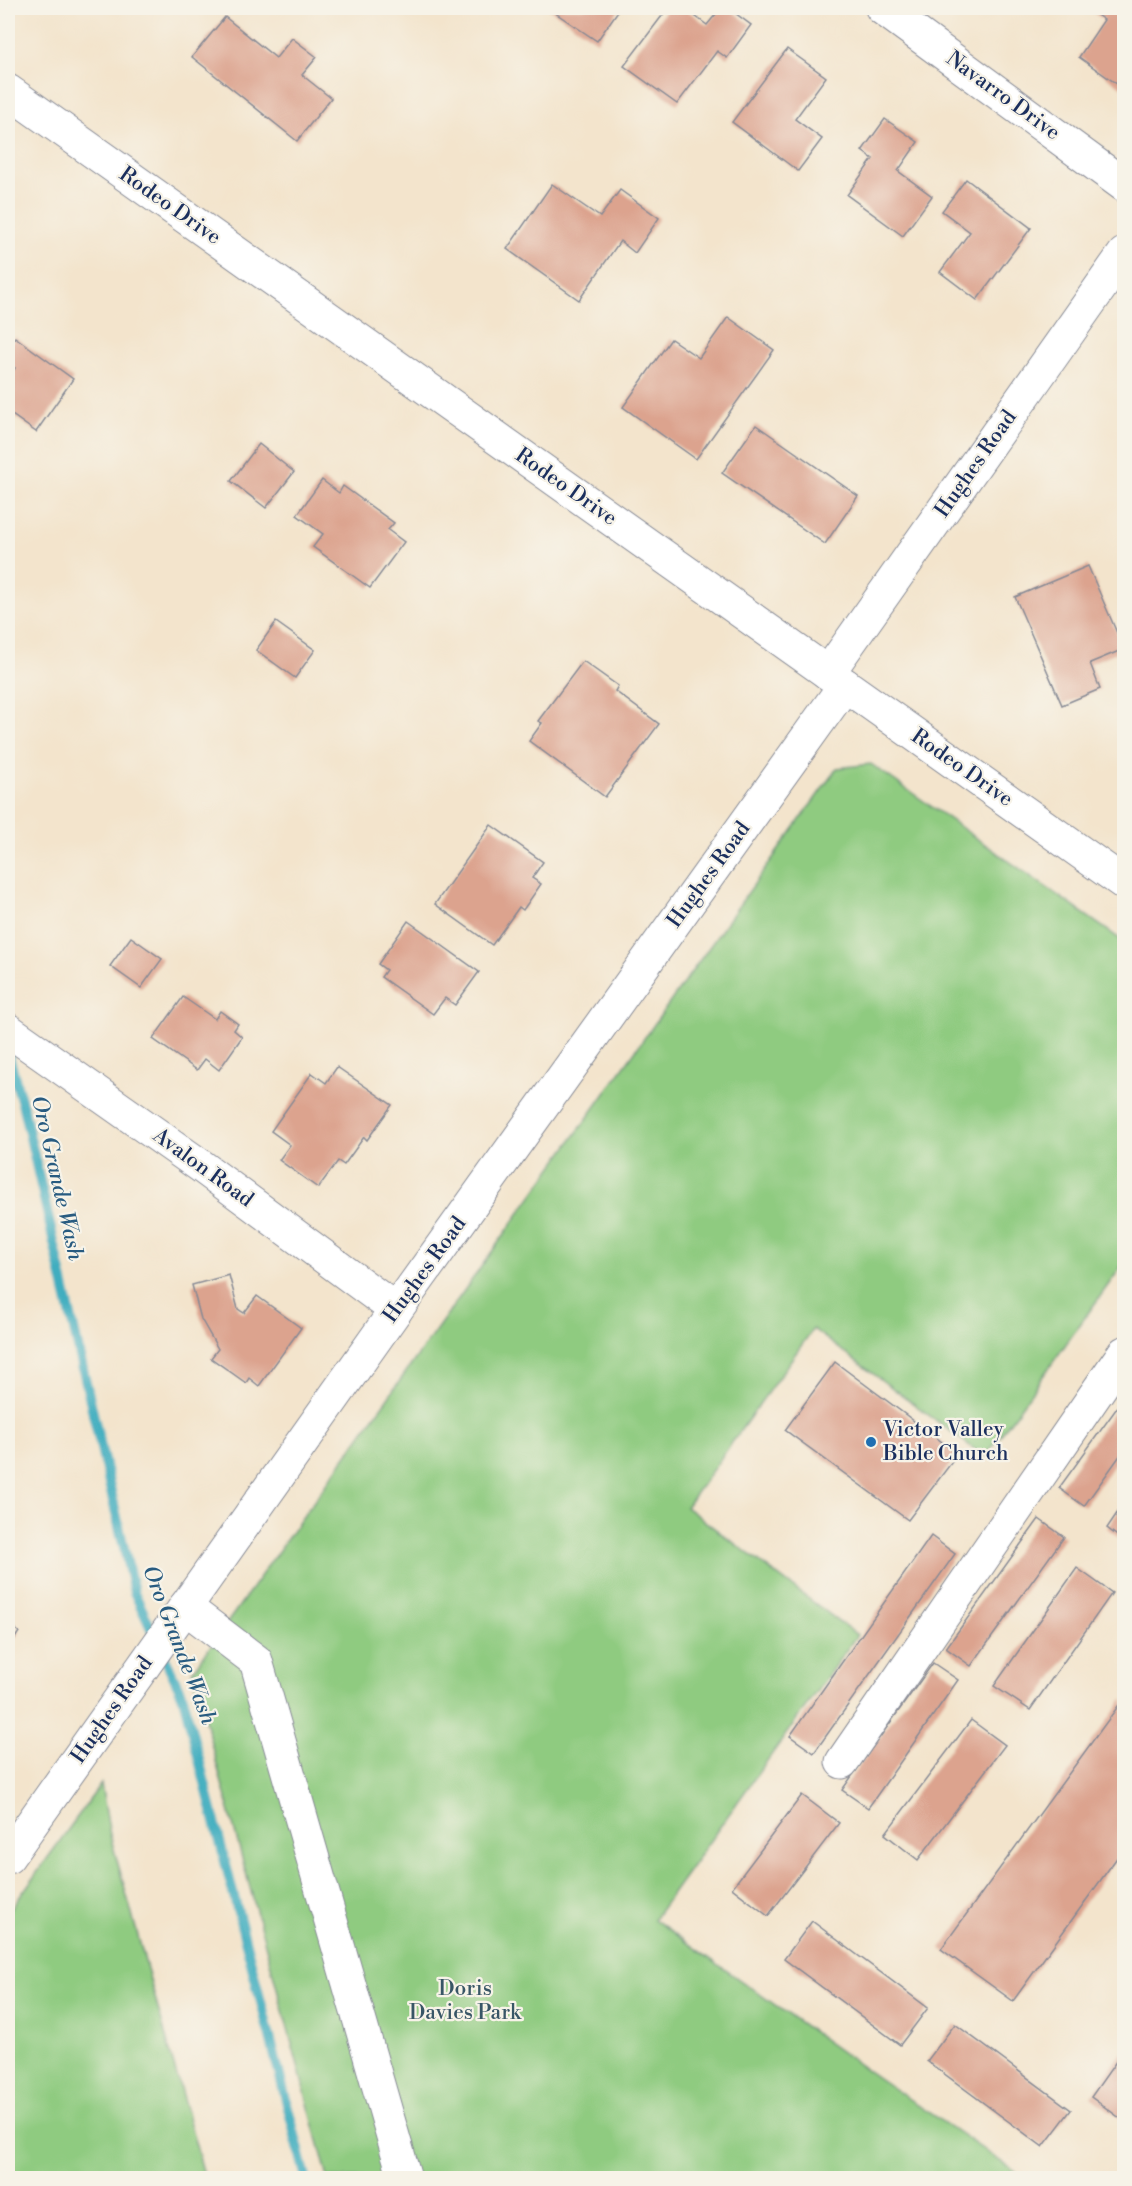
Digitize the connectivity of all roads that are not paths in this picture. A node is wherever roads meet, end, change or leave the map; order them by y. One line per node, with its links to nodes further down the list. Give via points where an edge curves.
1 (882, 8): 3 (street, Navarro Drive)
2 (8, 91): 5 (street, Rodeo Drive)
3 (1125, 185)
4 (1125, 254): 5 (street, Hughes Road)
5 (837, 679): 6 (street, Rodeo Drive); 8 (street, Hughes Road)
6 (1125, 883)
7 (8, 1030): 8 (street, Avalon Road)
8 (396, 1310): 10 (street, Hughes Road)
9 (1125, 1353): 11 (street)
10 (185, 1607): 12 (street, Hughes Road); 13 (street, via 256,1661)
11 (842, 1762)
12 (8, 1857)
13 (405, 2178)

